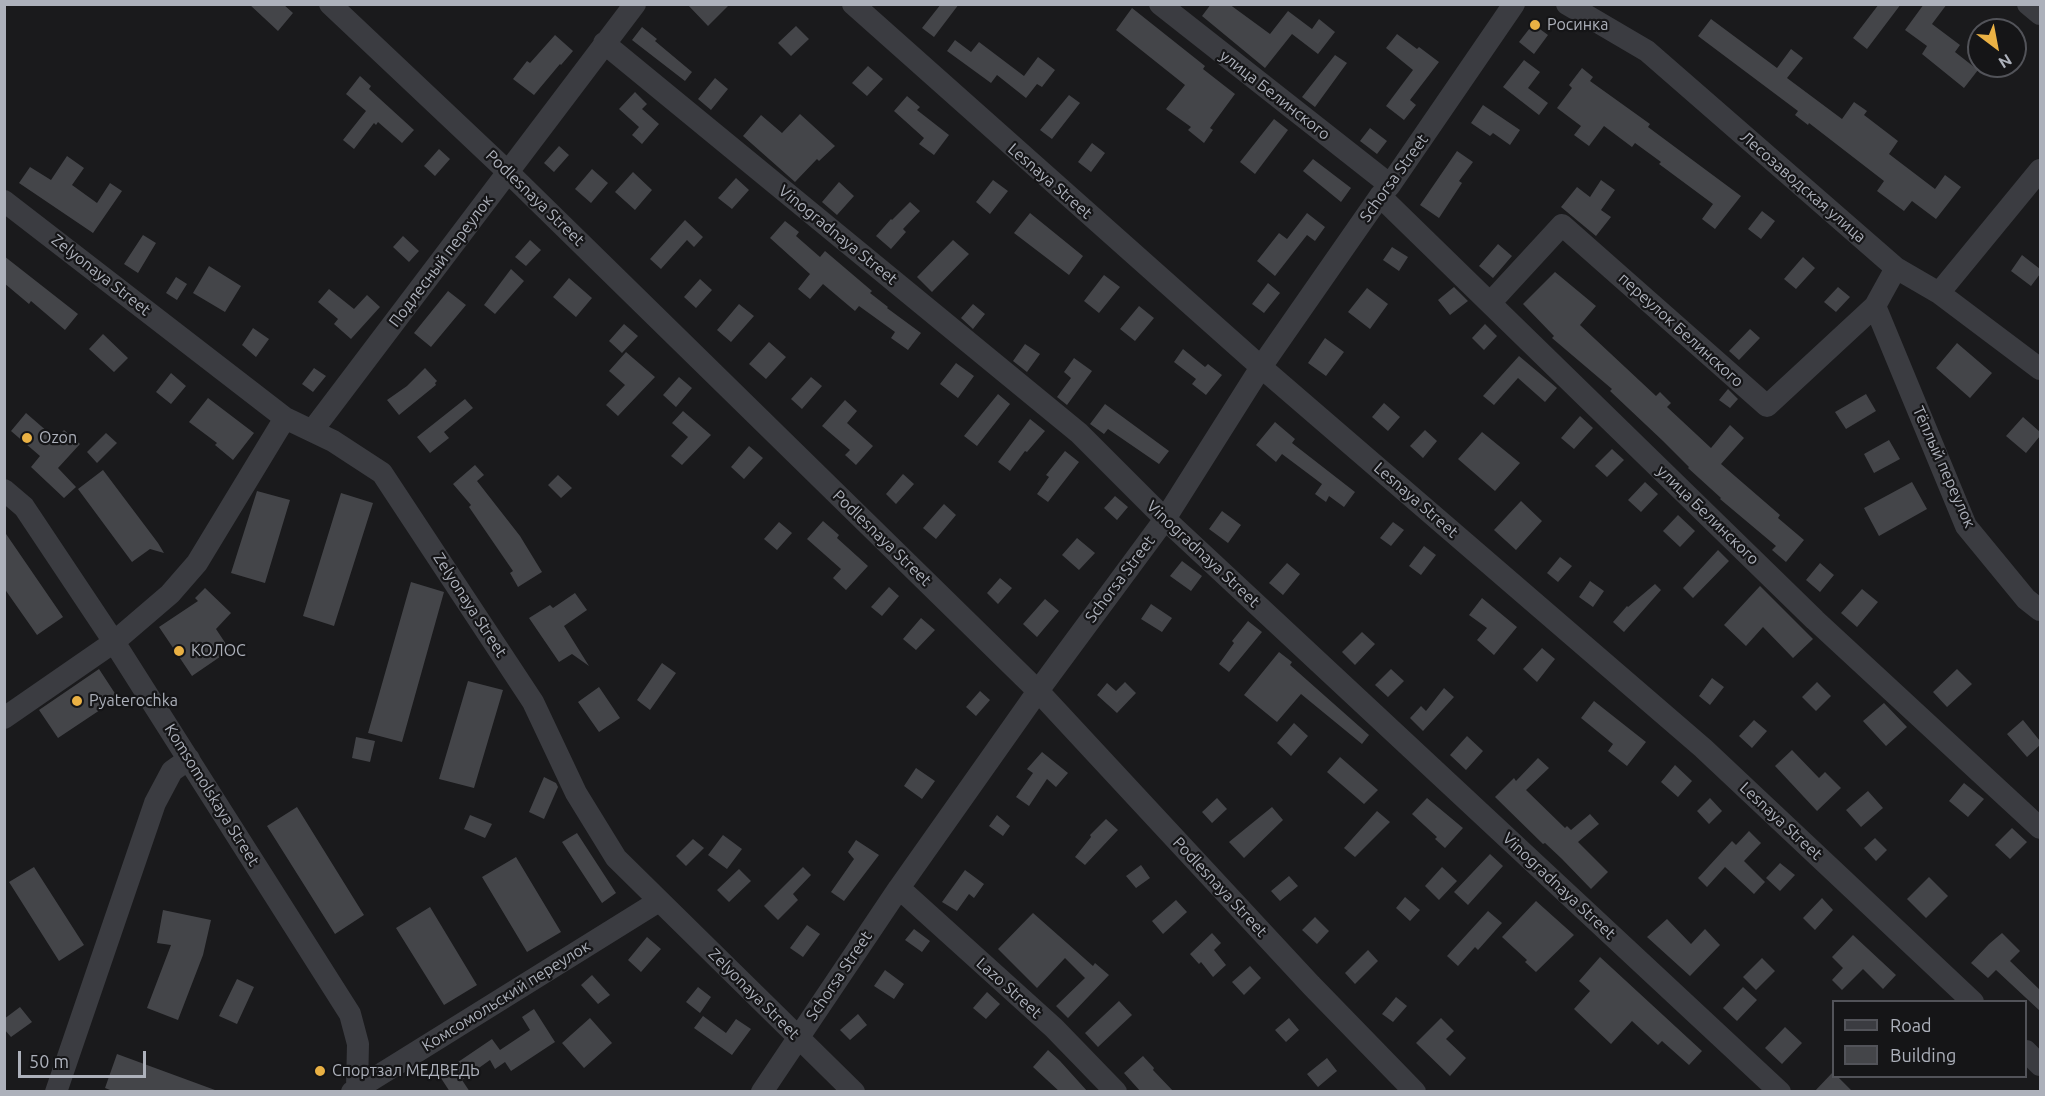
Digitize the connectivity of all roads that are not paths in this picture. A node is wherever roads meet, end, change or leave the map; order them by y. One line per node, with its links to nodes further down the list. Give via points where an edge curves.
1 (330, 4): 11 (street, Podlesnaya Street)
2 (635, 4): 9 (street, Подлесный переулок)
3 (853, 4): 18 (street, Lesnaya Street)
4 (1160, 4): 12 (street, улица Белинского)
5 (1514, 4): 12 (street, Schorsa Street)
6 (1567, 4): 14 (street, Лесозаводская улица, via 1647,51)
7 (2028, 4): 8 (street)
8 (2040, 14)
9 (604, 43): 11 (street, Подлесный переулок); 23 (street, Vinogradnaya Street, via 1079,433)
10 (2040, 170): 15 (street)
11 (508, 172): 21 (street, Подлесный переулок); 26 (street, Podlesnaya Street)
12 (1385, 190): 16 (street, улица Белинского); 18 (street, Schorsa Street)
13 (4, 201): 20 (street, Zelyonaya Street)
14 (1896, 268): 15 (street, Лесозаводская улица); 17 (street)
15 (1939, 293): 19 (street, Лесозаводская улица)
16 (1491, 302): 17 (street, переулок Белинского, via 1562,225 1767,406); 29 (street, улица Белинского, via 1815,620)
17 (1875, 306): 24 (street, Тёплый переулок, via 1966,526 2026,599)
18 (1261, 367): 23 (street, Schorsa Street); 32 (street, Lesnaya Street, via 1703,748)
19 (2040, 369)
20 (285, 418): 21 (street, Zelyonaya Street); 25 (street, via 197,562 170,594)
21 (312, 431): 31 (street, Zelyonaya Street, via 382,473 533,702 576,793 616,858)
22 (4, 489): 25 (street, Komsomolskaya Street, via 24,507)
23 (1165, 519): 26 (street, Schorsa Street); 42 (street, Vinogradnaya Street)
24 (2040, 610)
25 (114, 642): 27 (street); 28 (street, Komsomolskaya Street)
26 (1038, 691): 30 (street, Schorsa Street); 41 (street, Podlesnaya Street)
27 (4, 718)
28 (189, 759): 36 (street, Komsomolskaya Street, via 350,1014 358,1044); 37 (street, via 172,771 155,803)
29 (2040, 828)
30 (899, 888): 33 (street, Schorsa Street); 40 (street, Lazo Street, via 1054,1028)
31 (659, 901): 33 (street, Zelyonaya Street); 36 (street, Комсомольский переулок)
32 (1971, 1000)
33 (798, 1037): 38 (street, Schorsa Street); 39 (street, Zelyonaya Street)
34 (2027, 1053): 35 (street)
35 (2040, 1065)
36 (355, 1090)
37 (56, 1092)
38 (762, 1092)
39 (854, 1092)
40 (1116, 1092)
41 (1415, 1092)
42 (1779, 1092)

